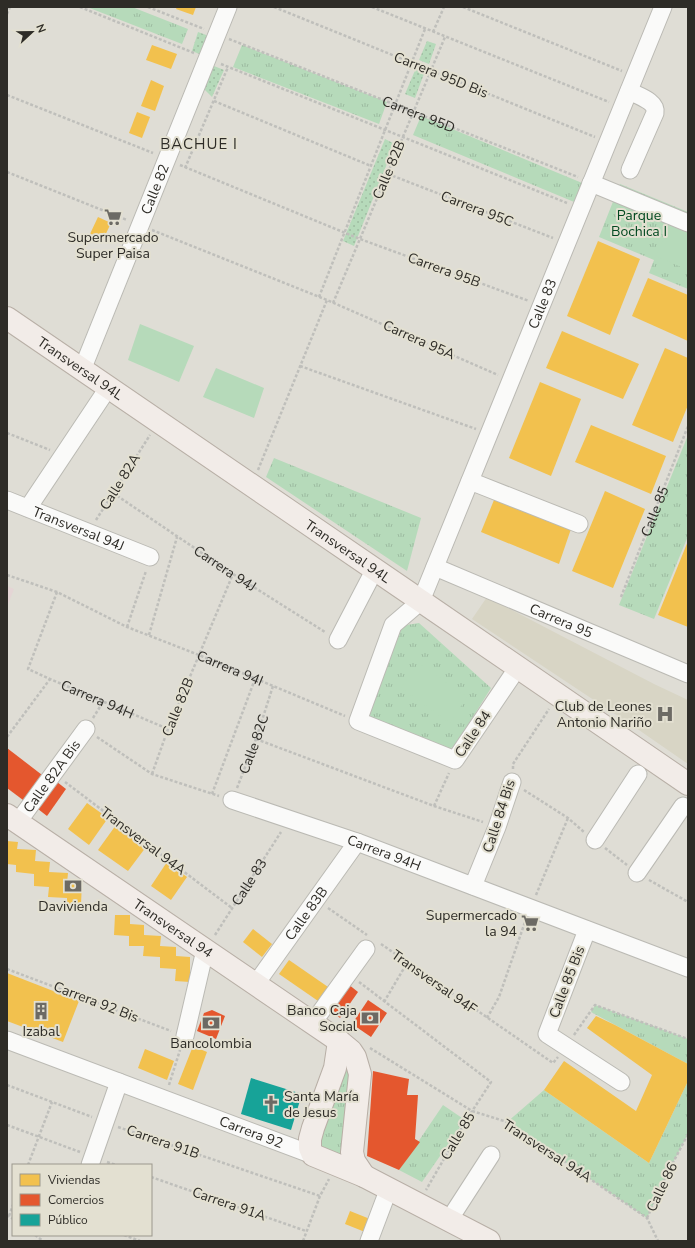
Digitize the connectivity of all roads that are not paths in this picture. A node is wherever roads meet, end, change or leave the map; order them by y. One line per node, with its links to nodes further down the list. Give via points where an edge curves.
1 (228, 7): 8 (street, Calle 82)
2 (663, 7): 3 (street, Calle 83)
3 (632, 83): 4 (street, via 656,109); 5 (street, Calle 83)
4 (630, 170)
5 (591, 183): 6 (street); 10 (street, Calle 83)
6 (688, 223)
7 (7, 318): 8 (main road, Transversal 94L)
8 (82, 370): 9 (main road, Transversal 94L)
9 (108, 388): 12 (street); 16 (main road, Transversal 94L)
10 (470, 481): 13 (street); 15 (street, Calle 83)
11 (7, 500): 12 (street, Transversal 94J)
12 (28, 508): 14 (street, Transversal 94J)
13 (579, 524)
14 (150, 557)
15 (435, 567): 17 (street, Calle 83); 20 (street, Carrera 95)
16 (375, 569): 17 (main road, Transversal 94L); 18 (street)
17 (421, 601): 19 (main road, Transversal 94L); 19 (street, Calle 84, via 393,625 358,721 455,760)
18 (338, 640)
19 (518, 667): 24 (main road, Transversal 94L)
20 (688, 674)
21 (86, 729): 27 (street, Calle 82A Bis, via 54,773)
22 (638, 774): 28 (street)
23 (512, 782): 31 (street, Calle 84 Bis)
24 (688, 784)
25 (232, 800): 29 (street, Carrera 94H)
26 (683, 806): 30 (street)
27 (12, 819): 34 (main road, Transversal 94)
28 (595, 840)
29 (357, 842): 31 (street, Carrera 94H); 36 (street, Calle 83B)
30 (637, 873)
31 (474, 886): 32 (street, Carrera 94H)
32 (587, 930): 35 (street, Carrera 94H); 42 (street, Calle 85 Bis, via 547,1034)
33 (370, 941): 37 (street)
34 (209, 944): 36 (main road, Transversal 94); 38 (street)
35 (688, 968)
36 (255, 985): 37 (main road, Transversal 94)
37 (312, 1024): 40 (main road, Transversal 94)
38 (185, 1036)
39 (7, 1040): 41 (street, Carrera 92)
40 (339, 1041): 43 (main road, via 335,1068 312,1128 310,1148); 46 (main road, Transversal 94, via 355,1057 360,1074 352,1152 354,1161)
41 (119, 1082): 43 (street, Carrera 92); 45 (street)
42 (621, 1082)
43 (313, 1155): 46 (main road, Carrera 92)
44 (491, 1155): 48 (street)
45 (92, 1161)
46 (364, 1176): 47 (main road, Carrera 92)
47 (389, 1188): 48 (main road, Carrera 92); 49 (street)
48 (449, 1220): 50 (main road, Carrera 92)
49 (369, 1241)
50 (489, 1241)

